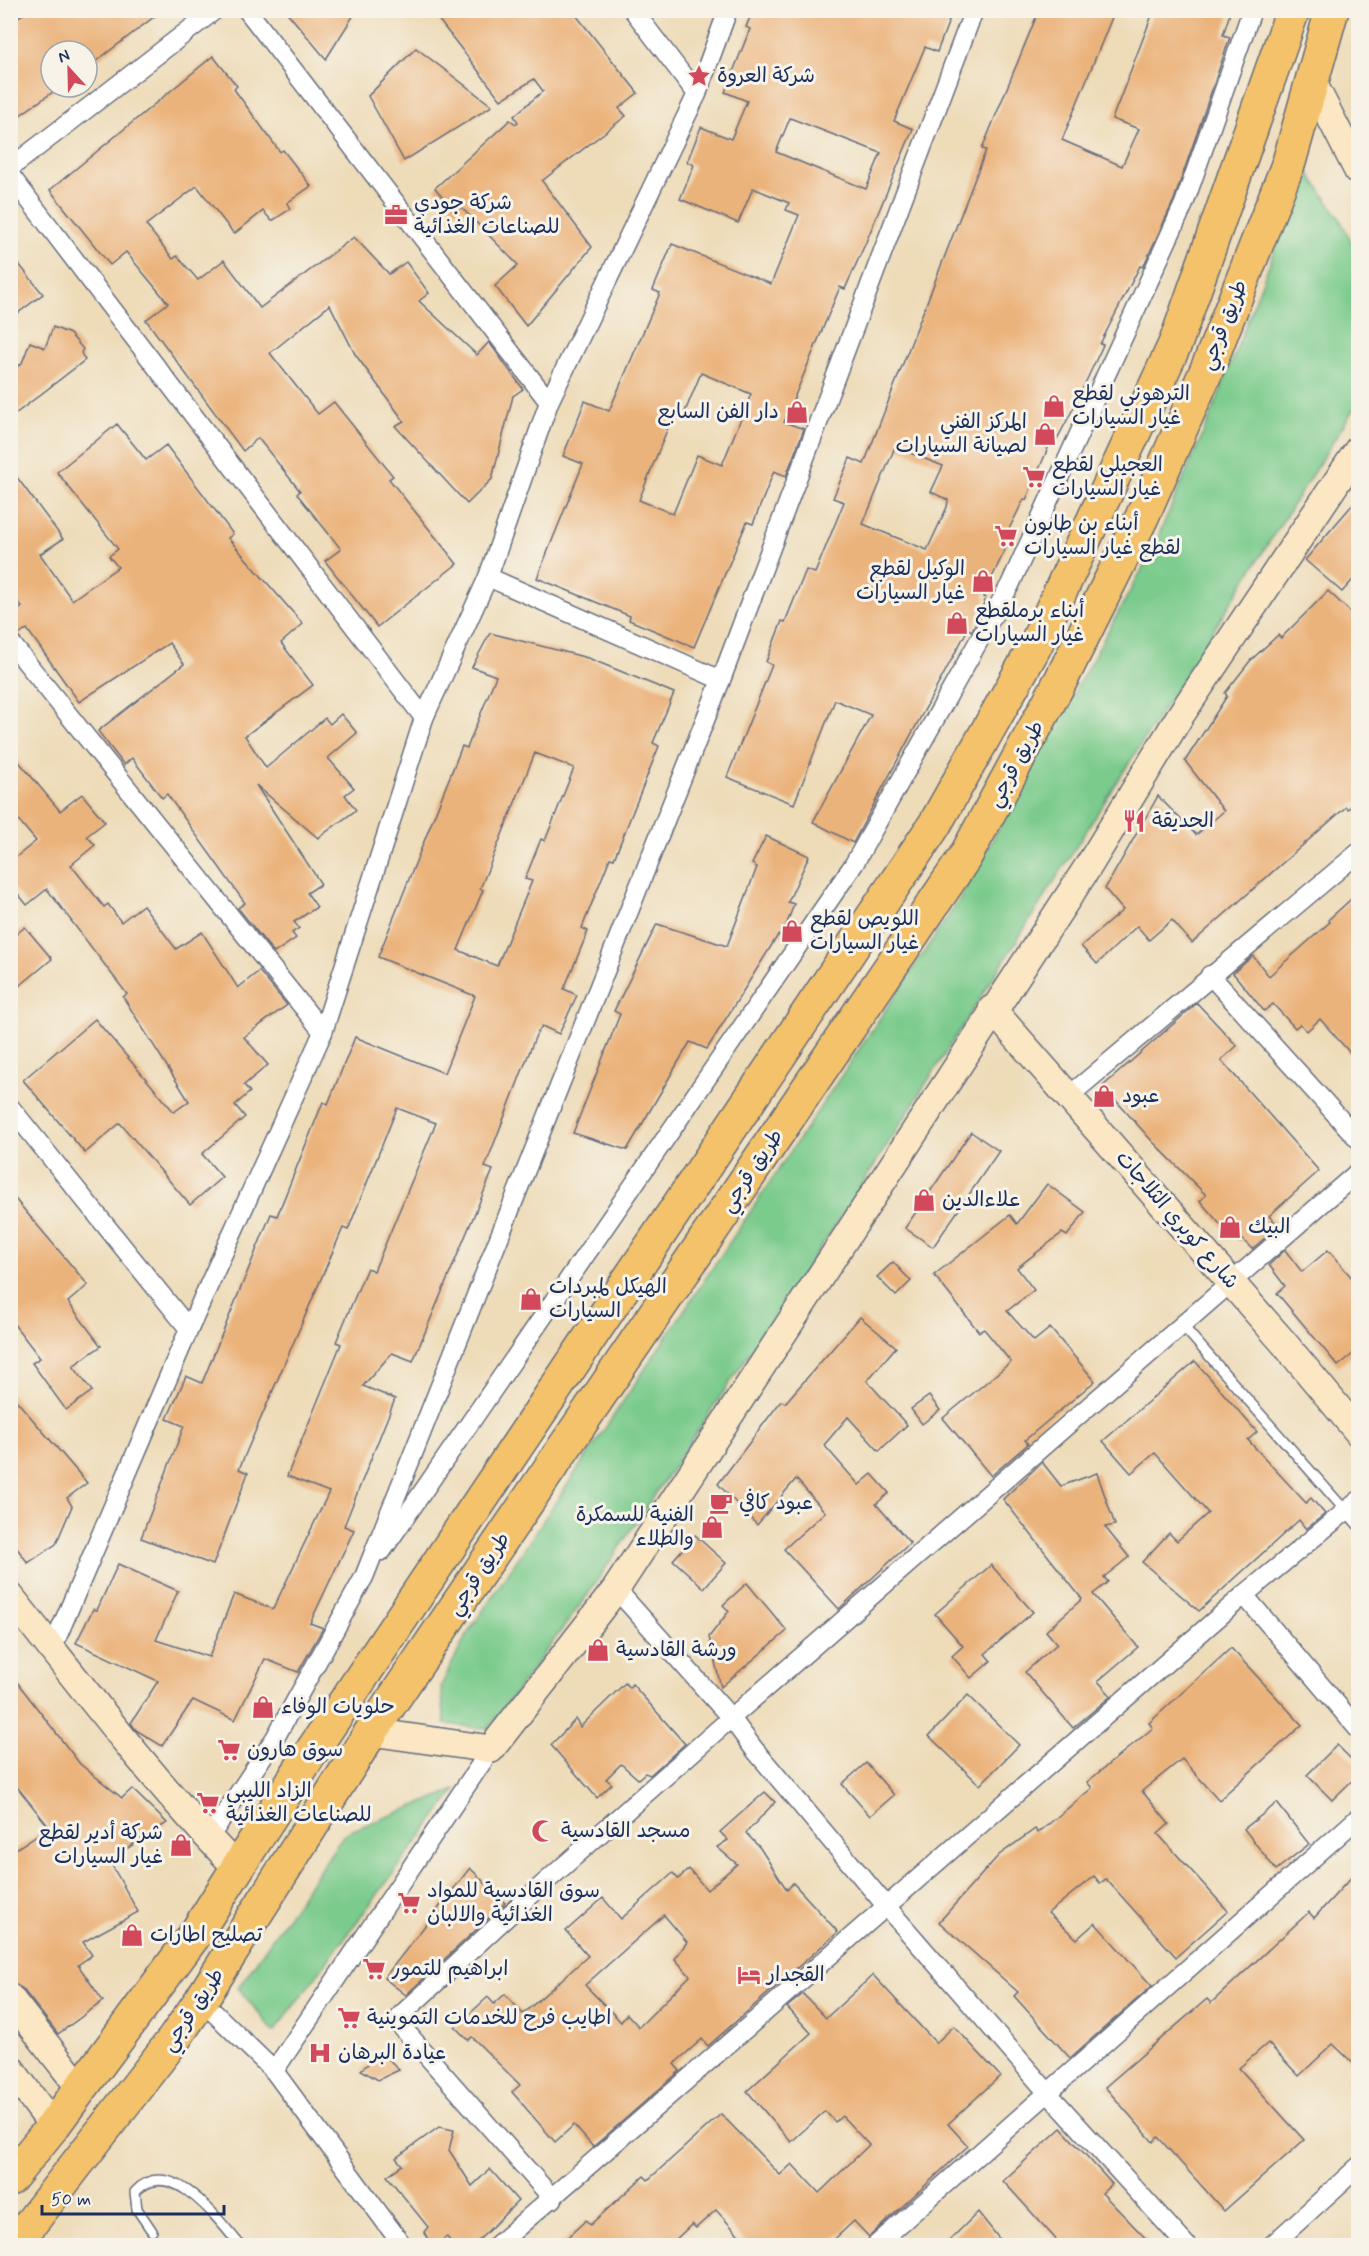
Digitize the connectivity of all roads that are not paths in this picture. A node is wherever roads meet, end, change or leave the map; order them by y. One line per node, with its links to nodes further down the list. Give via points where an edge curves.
1 (215, 10): 11 (street)
2 (247, 10): 14 (street)
3 (633, 10): 10 (street)
4 (728, 10): 10 (street)
5 (975, 10): 18 (street)
6 (1252, 10): 35 (street, via 1184,204 1010,585 854,864)
7 (1293, 10): 31 (highway, طريق قرجي, via 1176,342 1034,648 935,824)
8 (1332, 10): 9 (highway, طريق قرجي)
9 (1312, 81): 12 (main road); 32 (highway, طريق قرجي, via 1288,162 1210,360 1142,517 1062,678 965,857)
10 (698, 93): 14 (street)
11 (10, 168)
12 (1359, 171)
13 (10, 175): 19 (street)
14 (549, 402): 16 (street)
15 (1357, 456): 22 (main road, via 1180,716 1091,862)
16 (488, 577): 18 (street); 19 (street)
17 (10, 642): 23 (street)
18 (721, 680): 35 (street)
19 (423, 718): 23 (street)
20 (1359, 853): 21 (street)
21 (1210, 975): 24 (street); 26 (street)
22 (992, 1009): 24 (main road, شارع كوبري الثلاجات); 36 (main road)
23 (323, 1032): 30 (street)
24 (1069, 1096): 28 (main road, شارع كوبري الثلاجات)
25 (10, 1107): 30 (street)
26 (1359, 1139)
27 (1359, 1172): 28 (street)
28 (1231, 1283): 29 (street); 33 (main road, شارع كوبري الثلاجات)
29 (1182, 1325): 34 (lane); 40 (street)
30 (189, 1329): 39 (street)
31 (582, 1349): 32 (highway); 46 (highway, طريق قرجي)
32 (616, 1371): 42 (highway, طريق قرجي)
33 (1359, 1432)
34 (1354, 1512): 37 (street)
35 (364, 1577): 45 (street, via 275,1738)
36 (616, 1589): 40 (street); 43 (main road)
37 (1244, 1595): 41 (street); 47 (street)
38 (10, 1596): 39 (main road)
39 (52, 1649): 45 (main road)
40 (731, 1718): 47 (street); 59 (street, via 401,2015 400,2025)
41 (1359, 1729)
42 (371, 1732): 43 (main road); 49 (highway, طريق قرجي)
43 (491, 1749): 53 (street)
44 (1359, 1818): 55 (street)
45 (209, 1838): 46 (main road)
46 (236, 1867): 48 (highway, طريق قرجي)
47 (887, 1907): 55 (street); 59 (street)
48 (196, 1933): 49 (highway); 54 (highway, طريق قرجي)
49 (224, 1964): 51 (highway, طريق قرجي)
50 (10, 1998): 54 (main road)
51 (201, 2000): 53 (street); 62 (highway, طريق قرجي)
52 (10, 2068): 56 (main road)
53 (274, 2071): 64 (street)
54 (81, 2089): 56 (highway, طريق قرجي)
55 (1048, 2092): 66 (street); 67 (street)
56 (53, 2126): 58 (highway, طريق قرجي)
57 (1359, 2167): 61 (street)
58 (10, 2179)
59 (553, 2199): 65 (street)
60 (152, 2231): 63 (lane, via 137,2209 135,2192 142,2184 162,2179 186,2189 209,2208)
61 (1278, 2243)
62 (13, 2246)
63 (241, 2246)
64 (403, 2246)
65 (496, 2246)
66 (875, 2246)
67 (1187, 2246)

